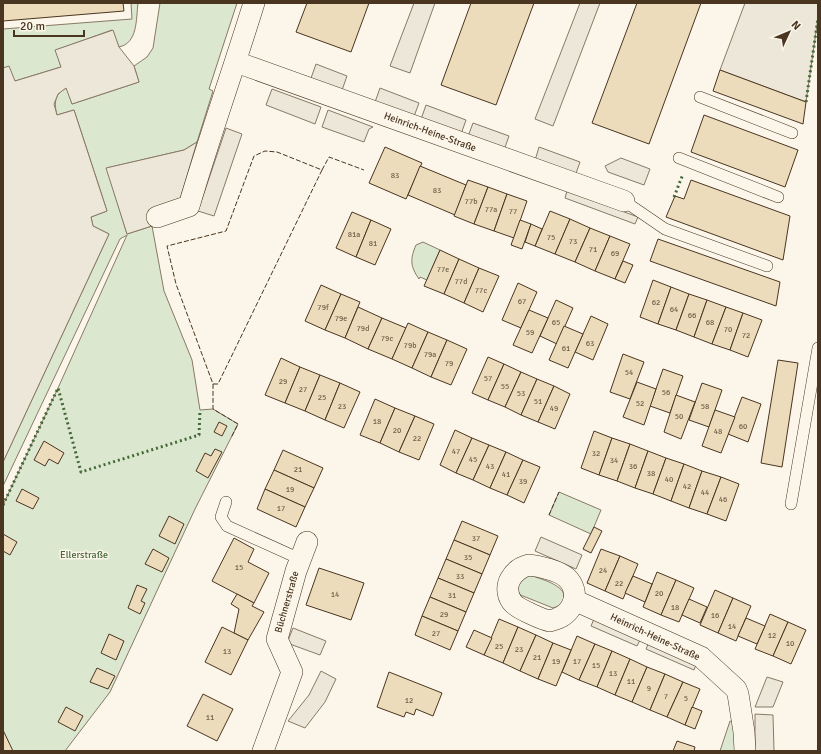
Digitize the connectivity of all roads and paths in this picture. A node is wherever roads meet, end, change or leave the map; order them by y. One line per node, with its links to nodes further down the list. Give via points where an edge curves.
1 (254, 3): 2 (street)
2 (236, 62): 7 (street, Heinrich-Heine-Straße); 8 (street, via 204,153 189,206)
3 (700, 97): 4 (lane)
4 (792, 133)
5 (679, 158): 6 (lane)
6 (778, 197)
7 (624, 201): 9 (lane, via 665,229)
8 (158, 217)
9 (767, 266)
10 (818, 348): 12 (lane)
11 (226, 502): 13 (lane, via 221,517 227,526)
12 (791, 504)
13 (303, 550): 15 (street, Büchnerstraße, via 277,639 292,672)
14 (574, 600): 16 (street, Heinrich-Heine-Straße, via 701,657 736,689)
15 (263, 751)
16 (745, 751)

